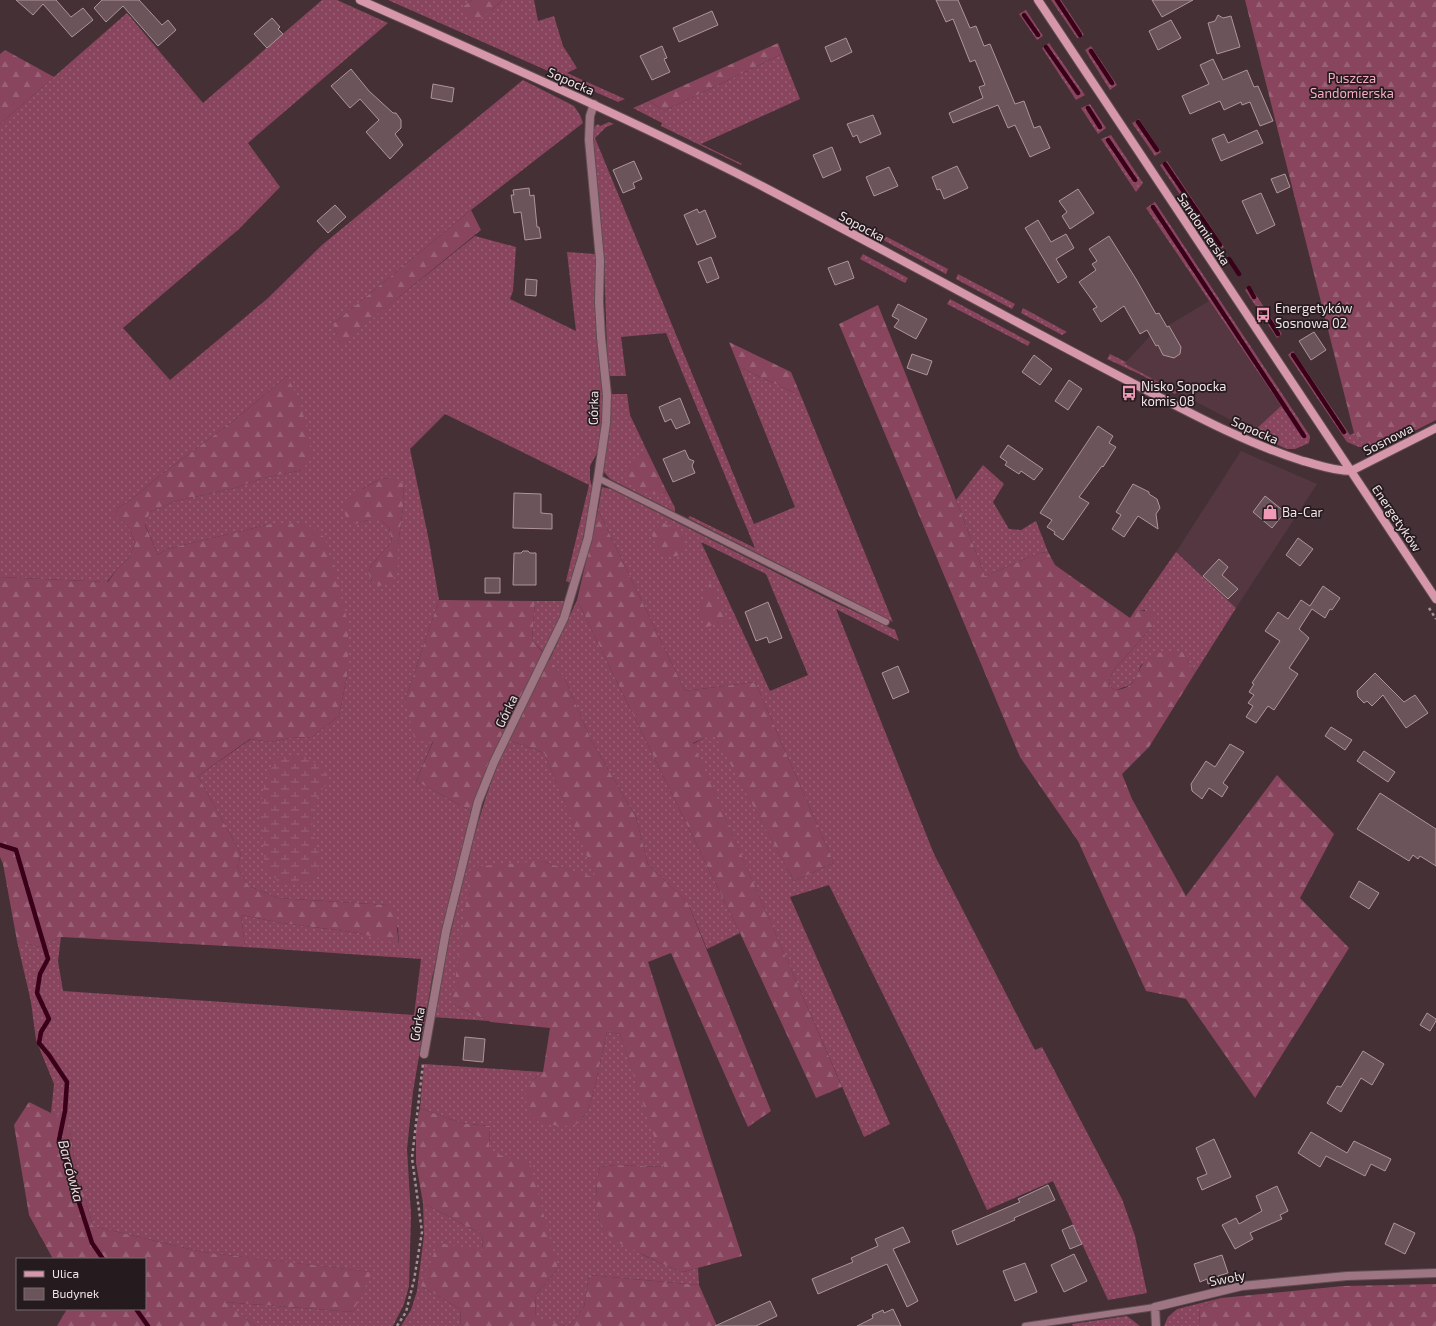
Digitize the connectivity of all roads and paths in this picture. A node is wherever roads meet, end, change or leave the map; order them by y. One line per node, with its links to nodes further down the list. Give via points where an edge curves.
1 (360, 0): 3 (street, Sopocka)
2 (1038, 0): 5 (street, Sandomierska)
3 (594, 104): 5 (street, Sopocka, via 759,185 1197,416 1279,454 1338,471); 6 (street, Górka, via 590,116 589,140 600,260 599,302 606,395 606,423)
4 (1436, 428): 5 (street, Sosnowa)
5 (1351, 471): 7 (street, Energetyków)
6 (598, 478): 8 (lane); 9 (street, Górka, via 588,538 564,618 494,762 478,802 446,931)
7 (1436, 599)
8 (886, 622)
9 (424, 1054): 12 (path, Górka, via 412,1158 422,1232 406,1312)
10 (1436, 1273): 11 (street, Swoły, via 1347,1276 1242,1286)
11 (1154, 1306): 13 (lane, Swoły); 14 (street)
12 (397, 1326)
13 (1025, 1326)
14 (1156, 1326)

